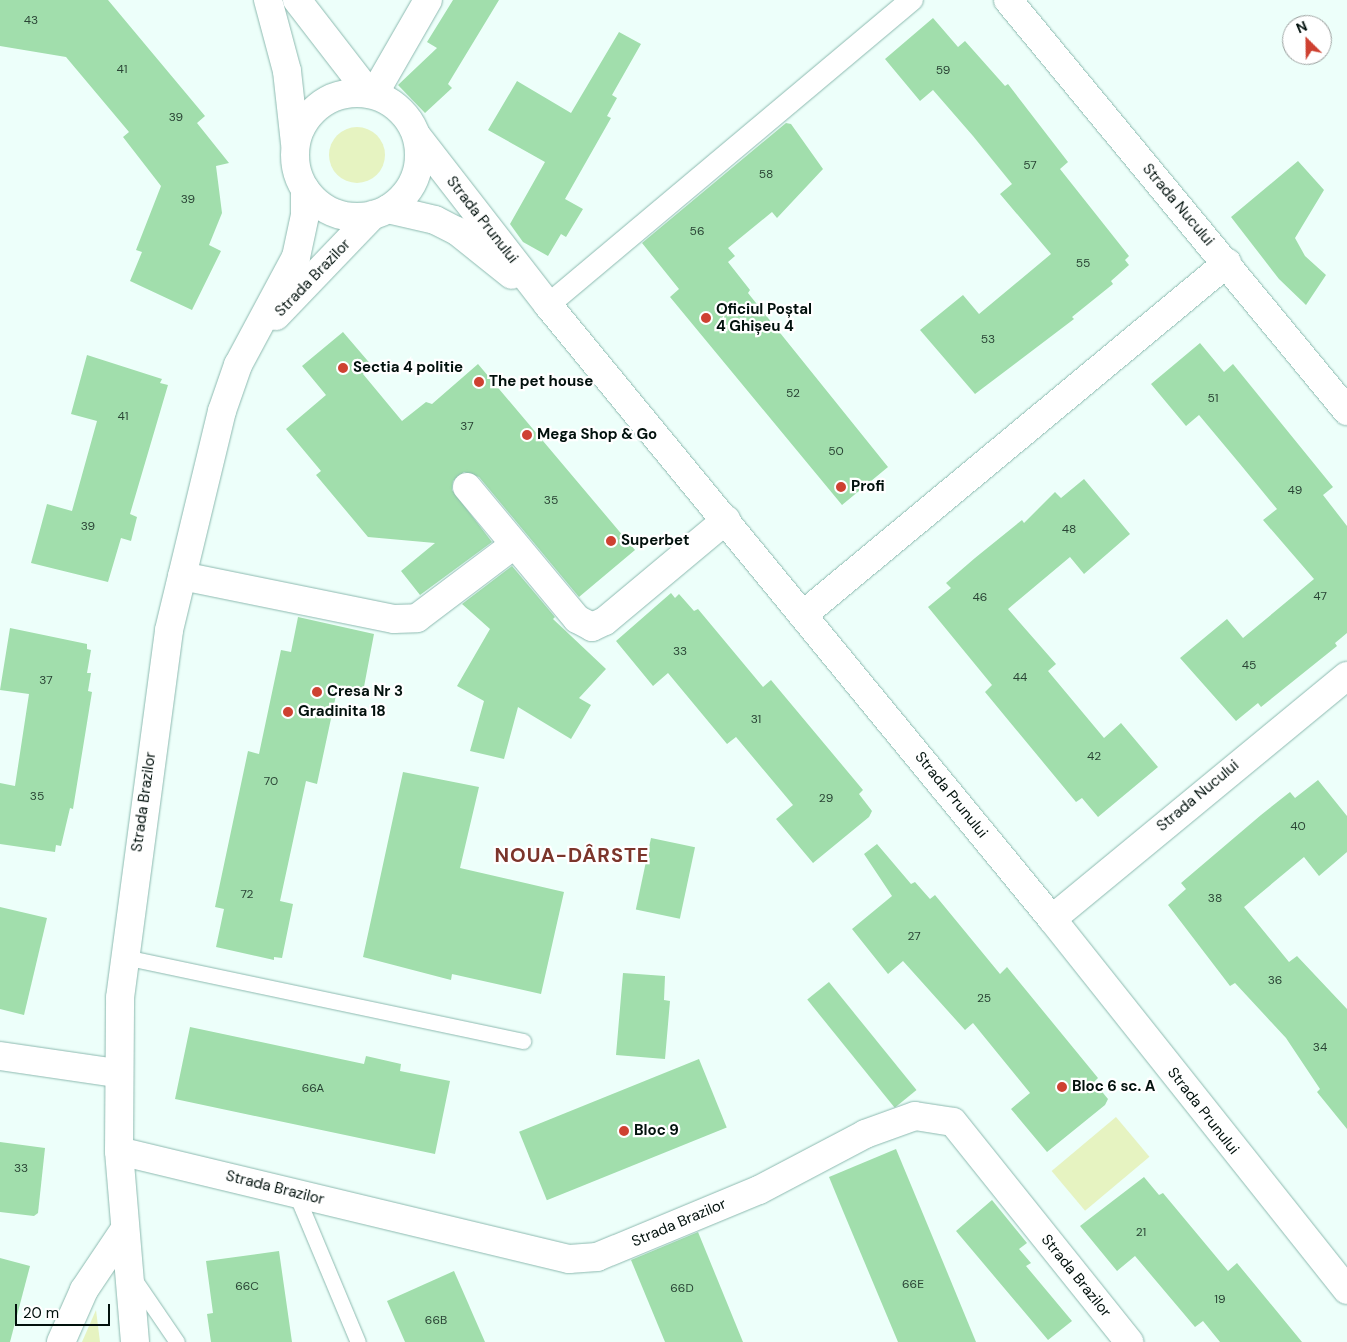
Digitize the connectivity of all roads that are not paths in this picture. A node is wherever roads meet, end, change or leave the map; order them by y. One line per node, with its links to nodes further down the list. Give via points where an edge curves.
1 (268, 0): 8 (street, via 287,71)
2 (297, 0): 6 (street)
3 (428, 0): 6 (street)
4 (912, 0): 12 (street)
5 (1008, 0): 11 (street, Strada Nucului)
6 (372, 94): 7 (street, via 401,110); 8 (street, via 349,93 322,104 302,125)
7 (417, 136): 10 (street, via 418,170 401,199); 12 (street, Strada Prunului)
8 (295, 143): 9 (street, via 297,175)
9 (304, 189): 10 (street, via 318,204 335,214 354,217); 13 (street, Strada Brazilor, via 305,215 296,257)
10 (381, 212): 12 (street, Strada Prunului, via 435,220 457,231); 13 (street, Strada Brazilor)
11 (1227, 263): 14 (street, Strada Nucului); 19 (street)
12 (548, 305): 16 (street, Strada Prunului)
13 (252, 340): 18 (street, Strada Brazilor, via 222,411)
14 (1347, 411)
15 (467, 487): 17 (street)
16 (726, 520): 17 (street, via 606,621 592,626 577,618); 19 (street, Strada Prunului)
17 (514, 545): 18 (street, via 417,618 394,619)
18 (182, 576): 22 (street, Strada Brazilor, via 169,630)
19 (804, 614): 21 (street, Strada Prunului)
20 (1347, 676): 21 (street, Strada Nucului)
21 (1052, 919): 30 (street, Strada Prunului)
22 (124, 957): 23 (lane); 25 (street, Strada Brazilor)
23 (523, 1041)
24 (0, 1056): 25 (street)
25 (117, 1073): 26 (street, Strada Brazilor)
26 (120, 1151): 27 (street, Strada Brazilor); 28 (street, Strada Brazilor)
27 (296, 1194): 35 (lane); 36 (street, Strada Brazilor, via 569,1260 597,1257 759,1190 865,1134 915,1116 953,1122)
28 (123, 1232): 29 (street, Strada Brazilor); 32 (street, via 84,1290)
29 (127, 1270): 31 (street, Strada Brazilor); 34 (lane)
30 (1347, 1290)
31 (133, 1329): 33 (lane)
32 (61, 1342)
33 (147, 1342)
34 (177, 1342)
35 (358, 1342)
36 (1129, 1342)

